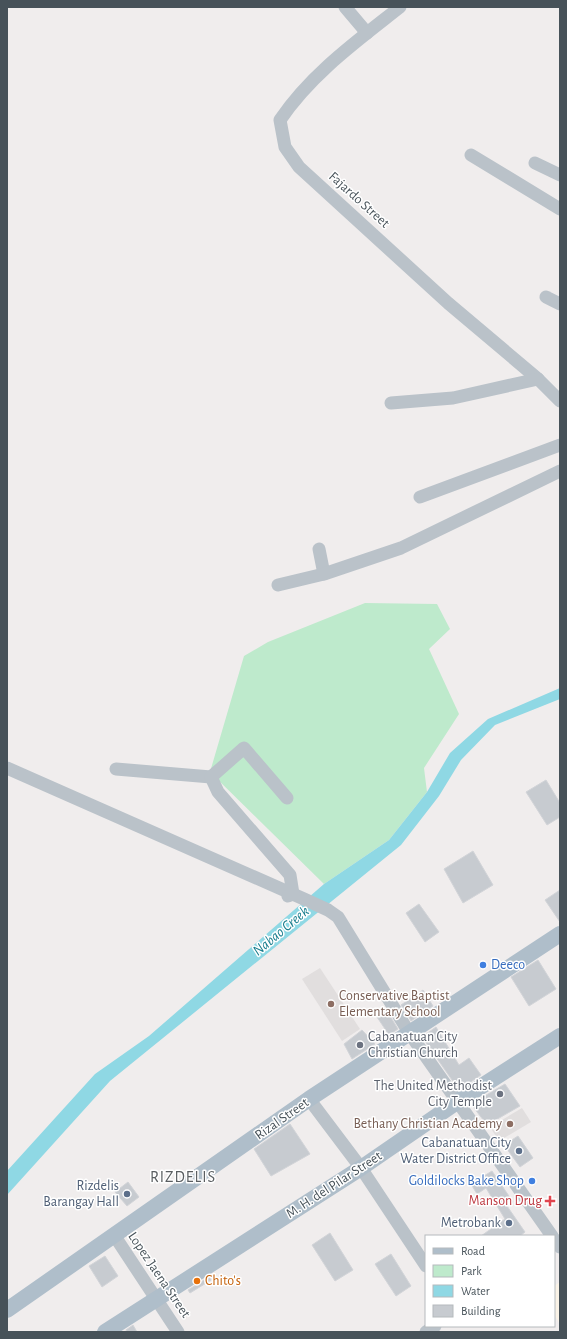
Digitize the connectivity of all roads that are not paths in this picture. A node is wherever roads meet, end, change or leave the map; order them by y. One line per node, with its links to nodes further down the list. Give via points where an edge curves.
1 (345, 7): 3 (street)
2 (400, 7): 3 (street, Fajardo Street)
3 (367, 33): 10 (street, Fajardo Street, via 294,99 280,120 285,147 299,167 448,303)
4 (471, 155): 7 (street)
5 (535, 163): 6 (street)
6 (560, 175)
7 (560, 209)
8 (546, 297): 9 (street)
9 (560, 304)
10 (538, 379): 11 (street, Fajardo Street); 12 (street, via 453,398)
11 (560, 401)
12 (390, 403)
13 (560, 445): 15 (street)
14 (560, 471): 17 (street, via 401,548)
15 (420, 497)
16 (319, 550): 17 (street)
17 (324, 574): 18 (street)
18 (278, 585)
19 (7, 768): 24 (street)
20 (116, 768): 21 (street)
21 (211, 777): 22 (street, via 244,748); 24 (street, via 218,792 290,875)
22 (287, 798)
23 (186, 855): 24 (street, via 281,898)
24 (299, 896): 26 (street, via 338,917)
25 (560, 934): 26 (main road, Rizal Street)
26 (410, 1034): 28 (main road, Rizal Street); 29 (street)
27 (560, 1036): 29 (main road, M. H. del Pilar Street)
28 (309, 1099): 30 (street); 31 (main road, Rizal Street)
29 (457, 1102): 30 (main road, M. H. del Pilar Street); 32 (street)
30 (361, 1168): 33 (street); 34 (main road, M. H. del Pilar Street)
31 (114, 1235): 34 (street, Lopez Jaena Street); 35 (main road, Rizal Street)
32 (550, 1235)
33 (425, 1264)
34 (156, 1299): 36 (main road, M. H. del Pilar Street); 37 (street, Lopez Jaena Street)
35 (7, 1310)
36 (105, 1332)
37 (178, 1332)

